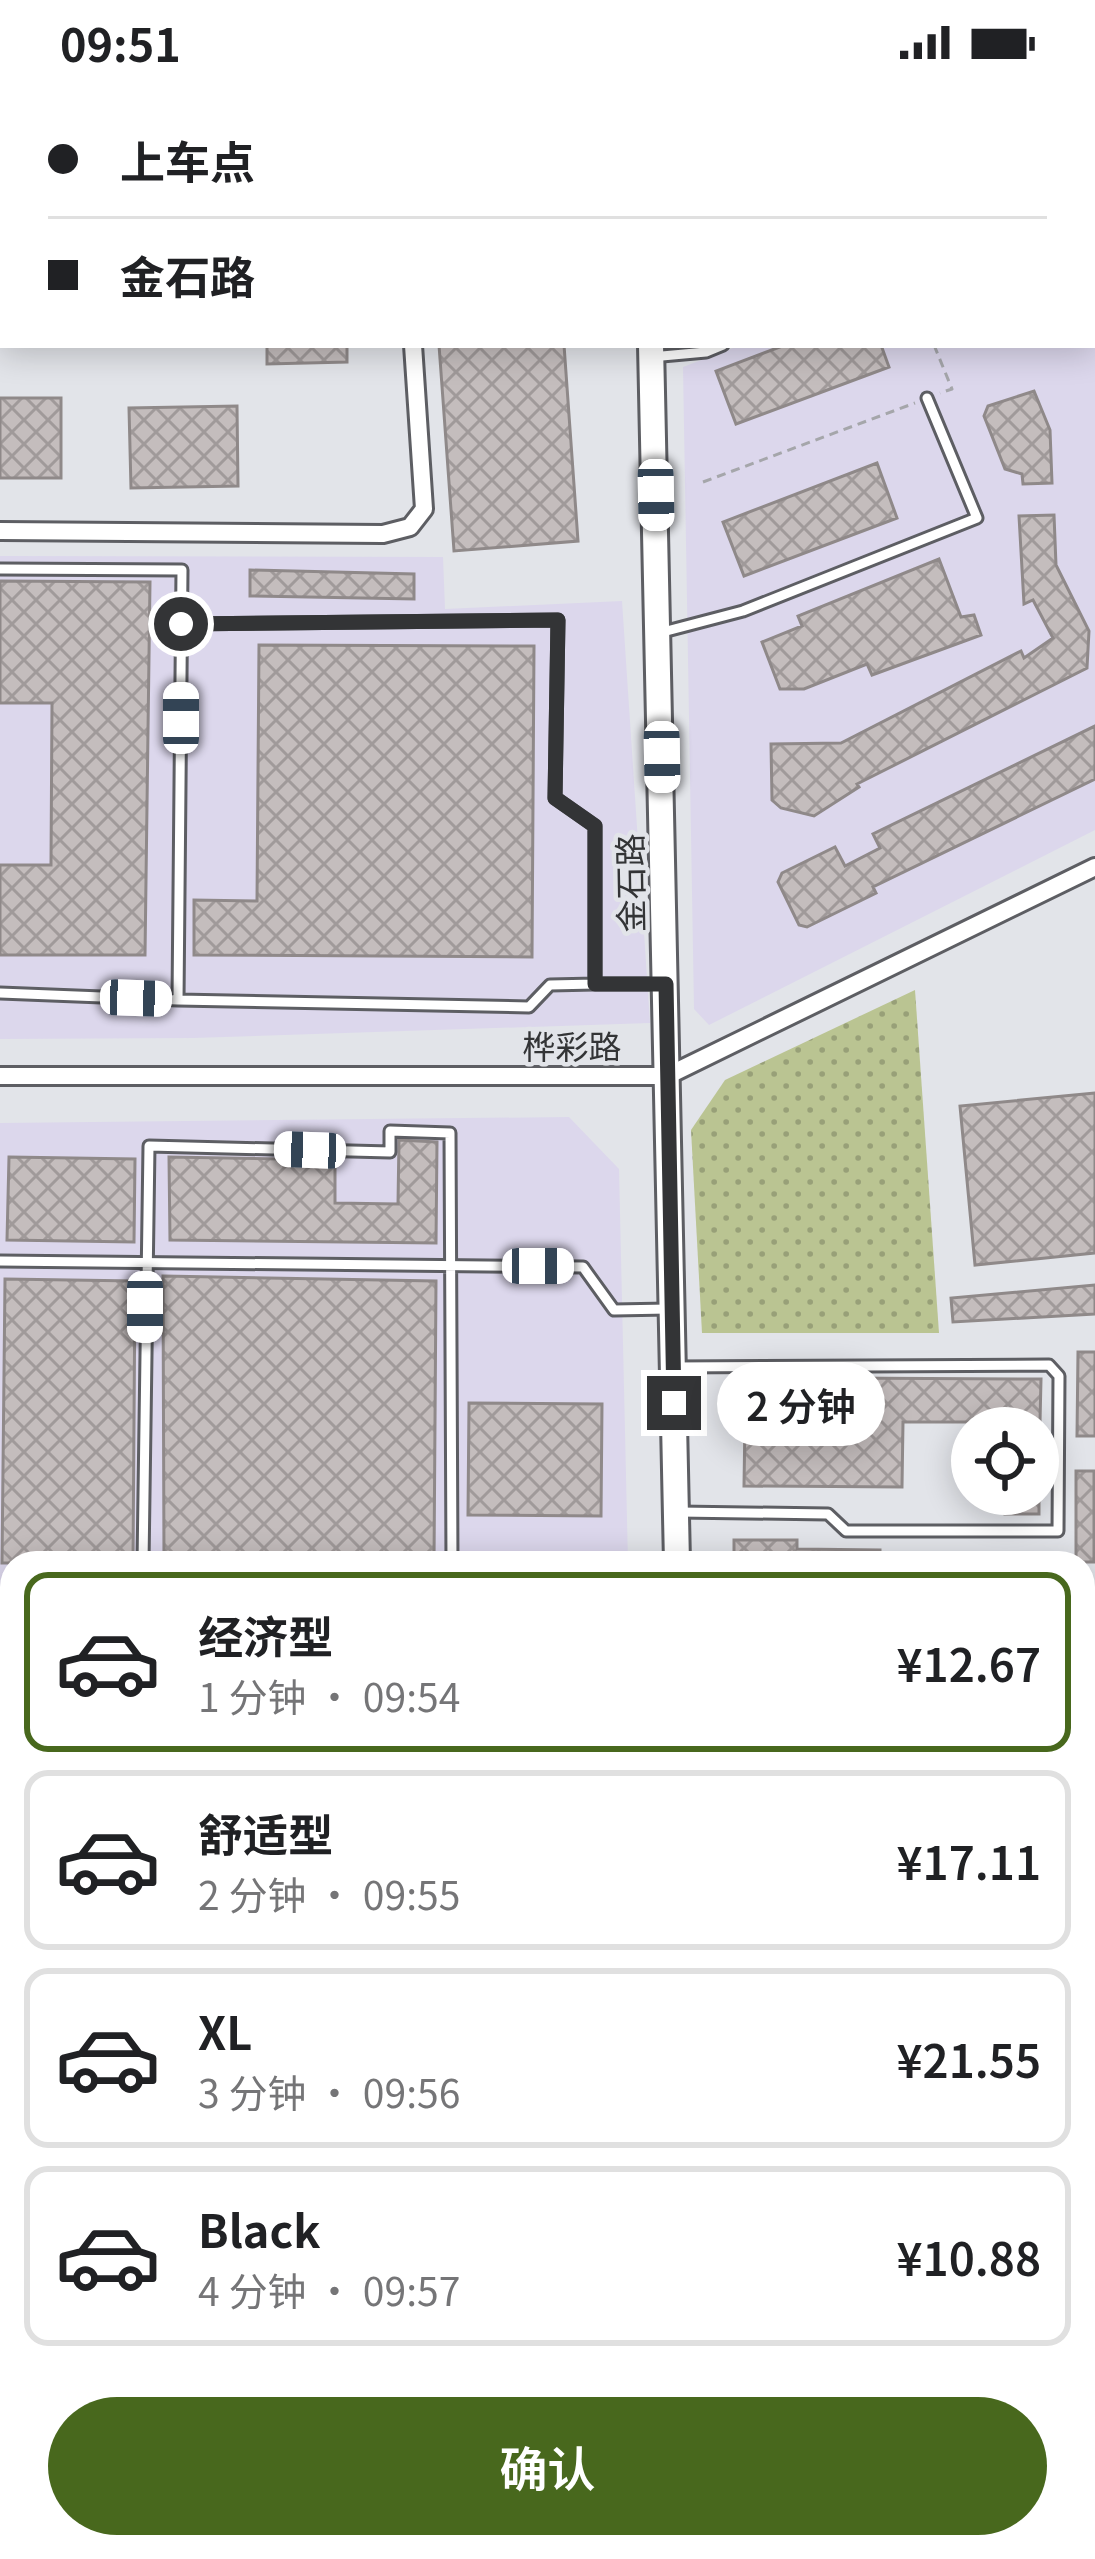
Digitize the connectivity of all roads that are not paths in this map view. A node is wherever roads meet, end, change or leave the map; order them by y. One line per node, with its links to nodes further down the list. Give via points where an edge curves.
1 (693, 84): 2 (street)
2 (711, 84)
3 (413, 348): 7 (street, via 424,509 410,527 383,534)
4 (716, 348): 5 (lane)
5 (651, 351): 10 (street, 金石路)
6 (927, 398): 10 (lane, via 976,518 743,611)
7 (0, 531)
8 (0, 569): 9 (lane, via 182,570)
9 (181, 624): 12 (lane, via 558,620 555,798 595,826); 15 (lane)
10 (659, 633): 13 (street, 金石路)
11 (1095, 868): 17 (street, 桦彩路)
12 (595, 984): 13 (lane); 15 (lane, via 550,985 529,1007)
13 (666, 984): 17 (street, 金石路)
14 (0, 993): 15 (lane)
15 (178, 1000)
16 (0, 1076): 17 (street, 桦彩路)
17 (667, 1076): 21 (street, 金石路)
18 (0, 1261): 19 (lane)
19 (145, 1265): 20 (lane); 20 (lane, via 149,1146 390,1152 390,1131 450,1133); 24 (lane)
20 (448, 1265): 21 (lane, via 583,1267 614,1310); 25 (lane)
21 (672, 1309): 22 (street, 金石路)
22 (673, 1367): 23 (street, 金石路); 23 (lane, via 1049,1364 1059,1376 1058,1531 846,1531 828,1514)
23 (676, 1512): 26 (street, 金石路)
24 (143, 1551)
25 (452, 1551)
26 (677, 1551)

